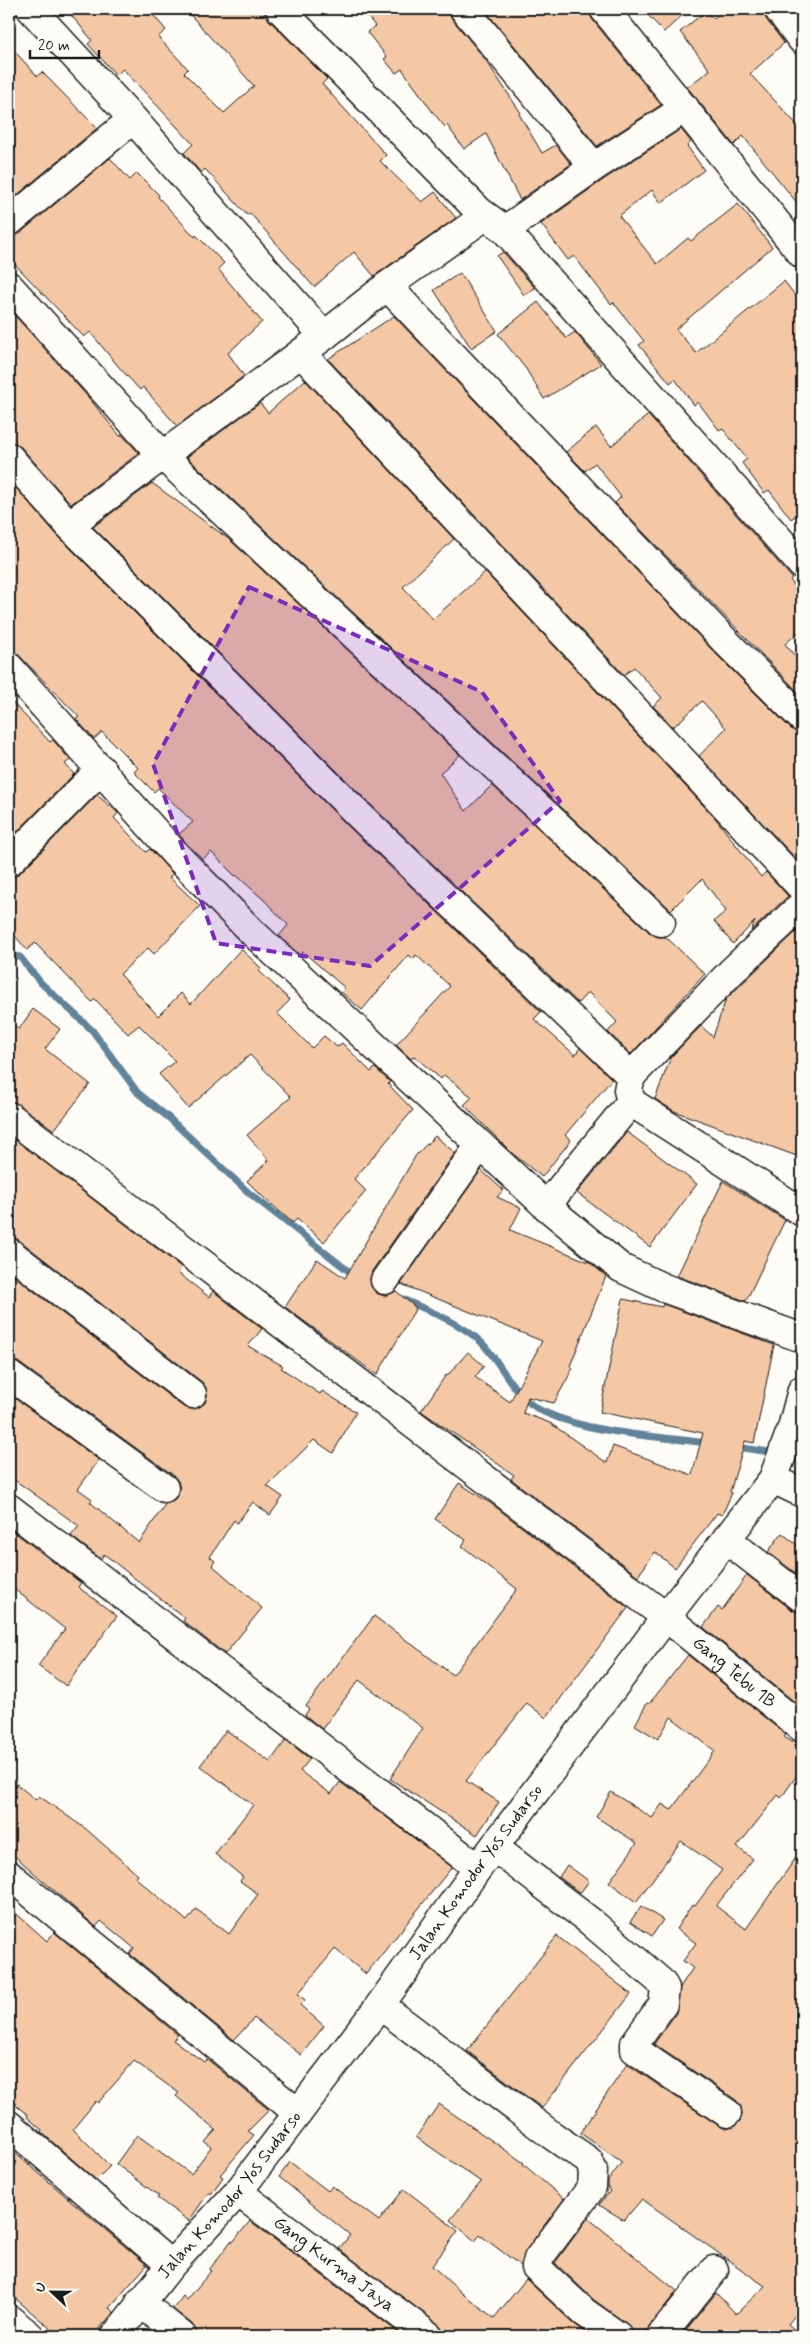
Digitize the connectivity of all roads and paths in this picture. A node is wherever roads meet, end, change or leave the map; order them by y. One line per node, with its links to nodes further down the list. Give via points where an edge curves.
1 (31, 9): 8 (street)
2 (280, 9): 11 (street)
3 (464, 9): 9 (street)
4 (604, 9): 7 (street)
5 (778, 9): 6 (street)
6 (802, 40)
7 (685, 108): 9 (street); 12 (street)
8 (133, 119): 10 (street); 15 (street)
9 (594, 167): 11 (street)
10 (9, 222)
11 (495, 223): 14 (street); 20 (street)
12 (802, 254)
13 (9, 286): 17 (street)
14 (386, 286): 15 (street); 22 (street)
15 (324, 336): 16 (street)
16 (301, 353): 17 (street); 25 (street)
17 (163, 456): 19 (street); 27 (street)
18 (9, 457): 19 (street)
19 (70, 525): 28 (street)
20 (802, 565)
21 (9, 667): 23 (street)
22 (802, 718)
23 (101, 769): 24 (street); 30 (street, via 176,855 250,930)
24 (9, 862)
25 (802, 888)
26 (802, 905): 28 (street, via 732,971)
27 (661, 922)
28 (631, 1089): 31 (street); 32 (street)
29 (9, 1116): 45 (street, Gang Tebu 1B)
30 (480, 1145): 31 (street); 34 (street)
31 (546, 1206): 35 (street, via 621,1268 664,1288)
32 (802, 1212)
33 (9, 1252): 38 (street)
34 (385, 1280)
35 (802, 1338)
36 (9, 1375): 40 (street)
37 (802, 1390): 39 (street, Jalan Komodor Yos Sudarso)
38 (192, 1394)
39 (775, 1475): 41 (street); 43 (street, Jalan Komodor Yos Sudarso)
40 (164, 1488)
41 (802, 1493)
42 (9, 1508): 47 (street)
43 (726, 1539): 44 (street); 45 (street, Jalan Komodor Yos Sudarso)
44 (802, 1598)
45 (666, 1618): 46 (street, Gang Tebu 1B); 47 (street, Jalan Komodor Yos Sudarso)
46 (802, 1728)
47 (486, 1857): 49 (street, Jalan Komodor Yos Sudarso); 51 (street, via 590,1922 661,1982 665,1988 663,2004 635,2043 635,2050)
48 (9, 1875): 50 (street)
49 (380, 2005): 50 (street, Jalan Komodor Yos Sudarso); 62 (street, via 589,2161 592,2187 538,2259 536,2267 584,2312)
50 (298, 2112): 53 (street, Jalan Komodor Yos Sudarso)
51 (727, 2113)
52 (9, 2124): 54 (street)
53 (238, 2192): 54 (street, Jalan Komodor Yos Sudarso); 61 (street, Gang Kurma Jaya)
54 (171, 2265): 56 (street, Jalan Komodor Yos Sudarso)
55 (714, 2270): 63 (street)
56 (140, 2302): 59 (street, Jalan Komodor Yos Sudarso); 60 (street)
57 (9, 2319): 58 (street)
58 (30, 2336)
59 (115, 2336)
60 (182, 2336)
61 (429, 2336)
62 (618, 2336)
63 (661, 2336)

